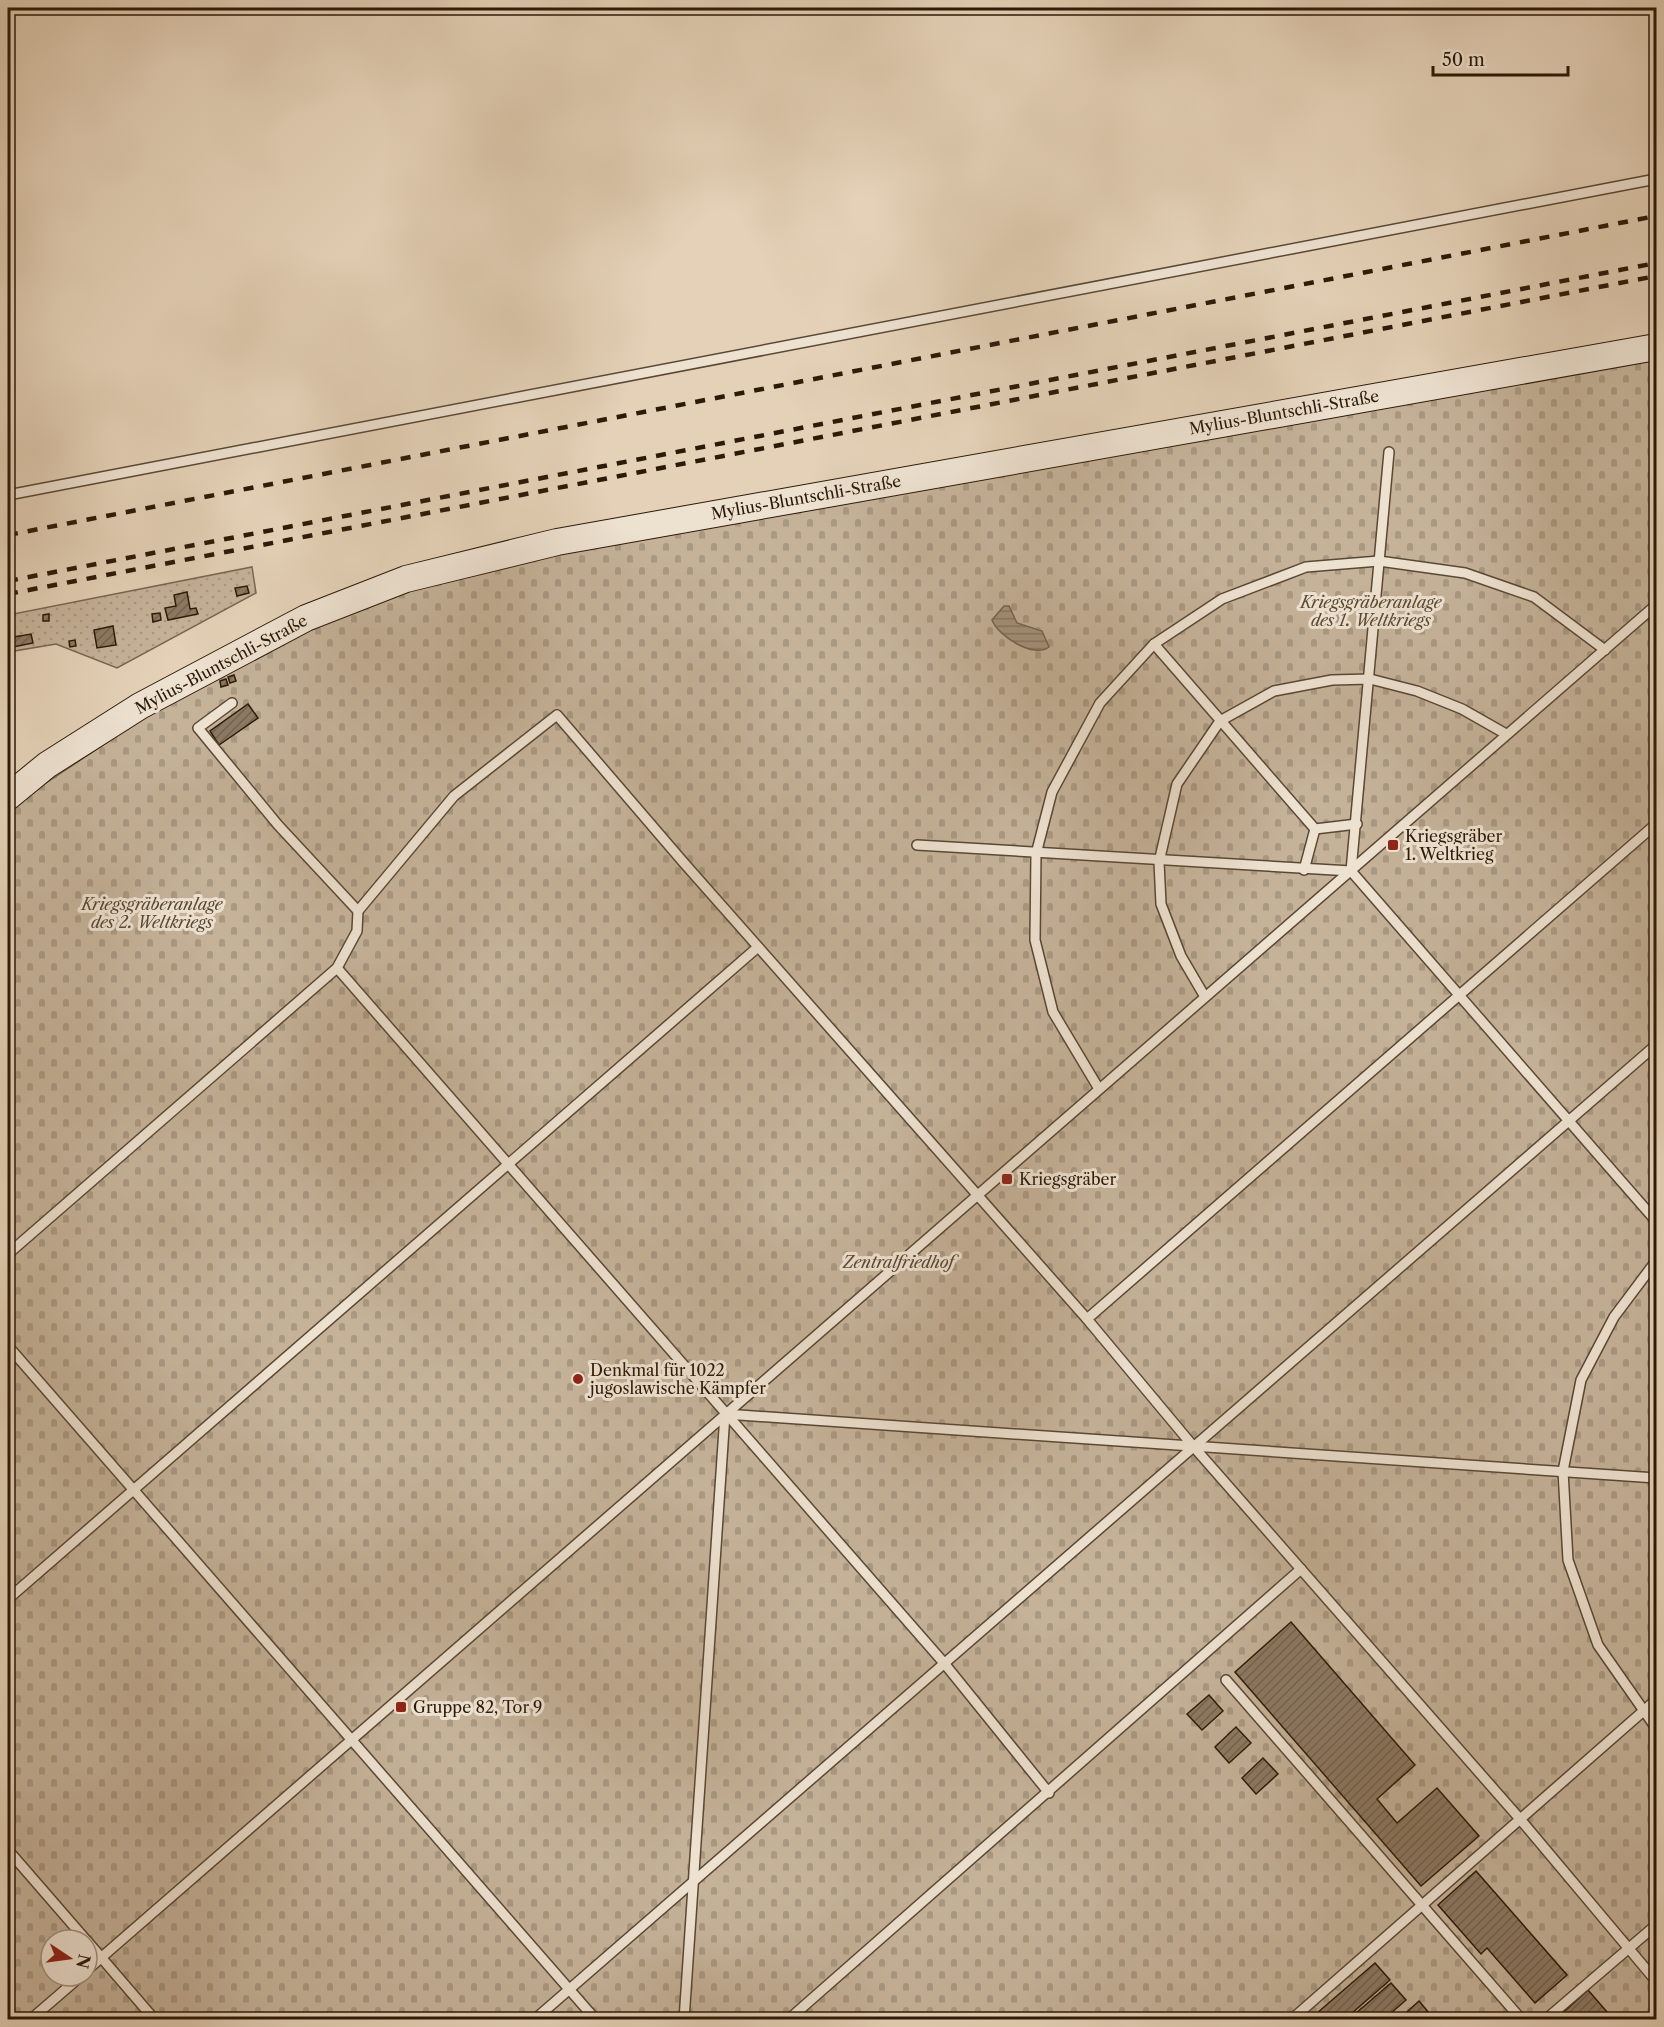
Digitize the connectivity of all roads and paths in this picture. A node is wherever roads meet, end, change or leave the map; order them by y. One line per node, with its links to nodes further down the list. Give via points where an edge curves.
1 (1656, 179): 4 (lane)
2 (1656, 347): 13 (street, Mylius-Bluntschli-Straße, via 557,542 406,579 306,618 194,675 47,765)
3 (1389, 452): 5 (lane)
4 (8, 495)
5 (1379, 561): 7 (lane, via 1306,567 1221,599); 8 (lane, via 1465,573 1534,597); 9 (lane)
6 (1656, 605): 8 (lane)
7 (1154, 644): 11 (lane); 18 (lane, via 1100,703 1052,792)
8 (1605, 650): 12 (lane)
9 (1370, 679): 11 (lane, via 1332,680 1274,691); 12 (lane, via 1435,698); 14 (lane)
10 (232, 703): 22 (lane, via 198,728 278,825)
11 (1220, 721): 16 (lane); 19 (lane, via 1177,784)
12 (1506, 734): 21 (lane)
13 (8, 797)
14 (1357, 824): 16 (lane); 21 (lane)
15 (1656, 824): 25 (lane)
16 (1315, 829): 20 (lane)
17 (917, 845): 18 (lane)
18 (1036, 854): 19 (lane); 28 (lane, via 1035,940 1053,1012)
19 (1159, 862): 20 (lane); 26 (lane, via 1161,904 1181,956)
20 (1304, 870): 21 (lane)
21 (1351, 871): 25 (lane); 26 (lane)
22 (358, 911): 23 (lane, via 454,796 557,715); 24 (lane, via 357,931)
23 (758, 947): 30 (lane); 31 (lane)
24 (337, 968): 30 (lane); 33 (lane)
25 (1460, 995): 29 (lane); 35 (lane)
26 (1205, 997): 28 (lane)
27 (1656, 1045): 29 (lane)
28 (1099, 1089): 31 (lane)
29 (1569, 1121): 32 (lane); 38 (lane)
30 (508, 1165): 37 (lane); 41 (lane)
31 (976, 1195): 35 (lane); 37 (lane)
32 (1656, 1221)
33 (8, 1254)
34 (1656, 1261): 39 (lane, via 1614,1317 1581,1380)
35 (1087, 1319): 38 (lane)
36 (8, 1346): 41 (lane)
37 (725, 1414): 38 (lane); 44 (lane); 49 (lane); 53 (lane)
38 (1192, 1446): 39 (lane); 42 (lane); 44 (lane)
39 (1563, 1471): 40 (lane); 47 (lane, via 1568,1560 1598,1645)
40 (1656, 1478)
41 (134, 1489): 43 (lane); 49 (lane)
42 (1301, 1569): 50 (lane); 51 (lane)
43 (8, 1599)
44 (944, 1663): 50 (lane); 53 (lane)
45 (1226, 1680): 54 (lane)
46 (1656, 1700): 47 (lane)
47 (1643, 1712): 48 (lane); 51 (lane)
48 (1656, 1728)
49 (353, 1739): 59 (lane); 63 (lane)
50 (1049, 1793): 69 (lane)
51 (1520, 1819): 54 (lane); 57 (lane)
52 (8, 1850): 56 (lane)
53 (692, 1883): 63 (lane); 68 (lane)
54 (1422, 1905): 70 (lane); 71 (lane)
55 (1656, 1925): 57 (lane)
56 (75, 1928)
57 (1628, 1950): 61 (lane); 72 (lane)
58 (99, 1955): 59 (lane)
59 (102, 1958): 60 (lane); 65 (lane)
60 (99, 1961)
61 (1656, 1981)
62 (67, 1988): 64 (lane)
63 (570, 1989): 66 (lane); 67 (lane)
64 (30, 2019)
65 (155, 2019)
66 (534, 2019)
67 (597, 2019)
68 (684, 2019)
69 (788, 2019)
70 (1291, 2019)
71 (1522, 2019)
72 (1545, 2019)

